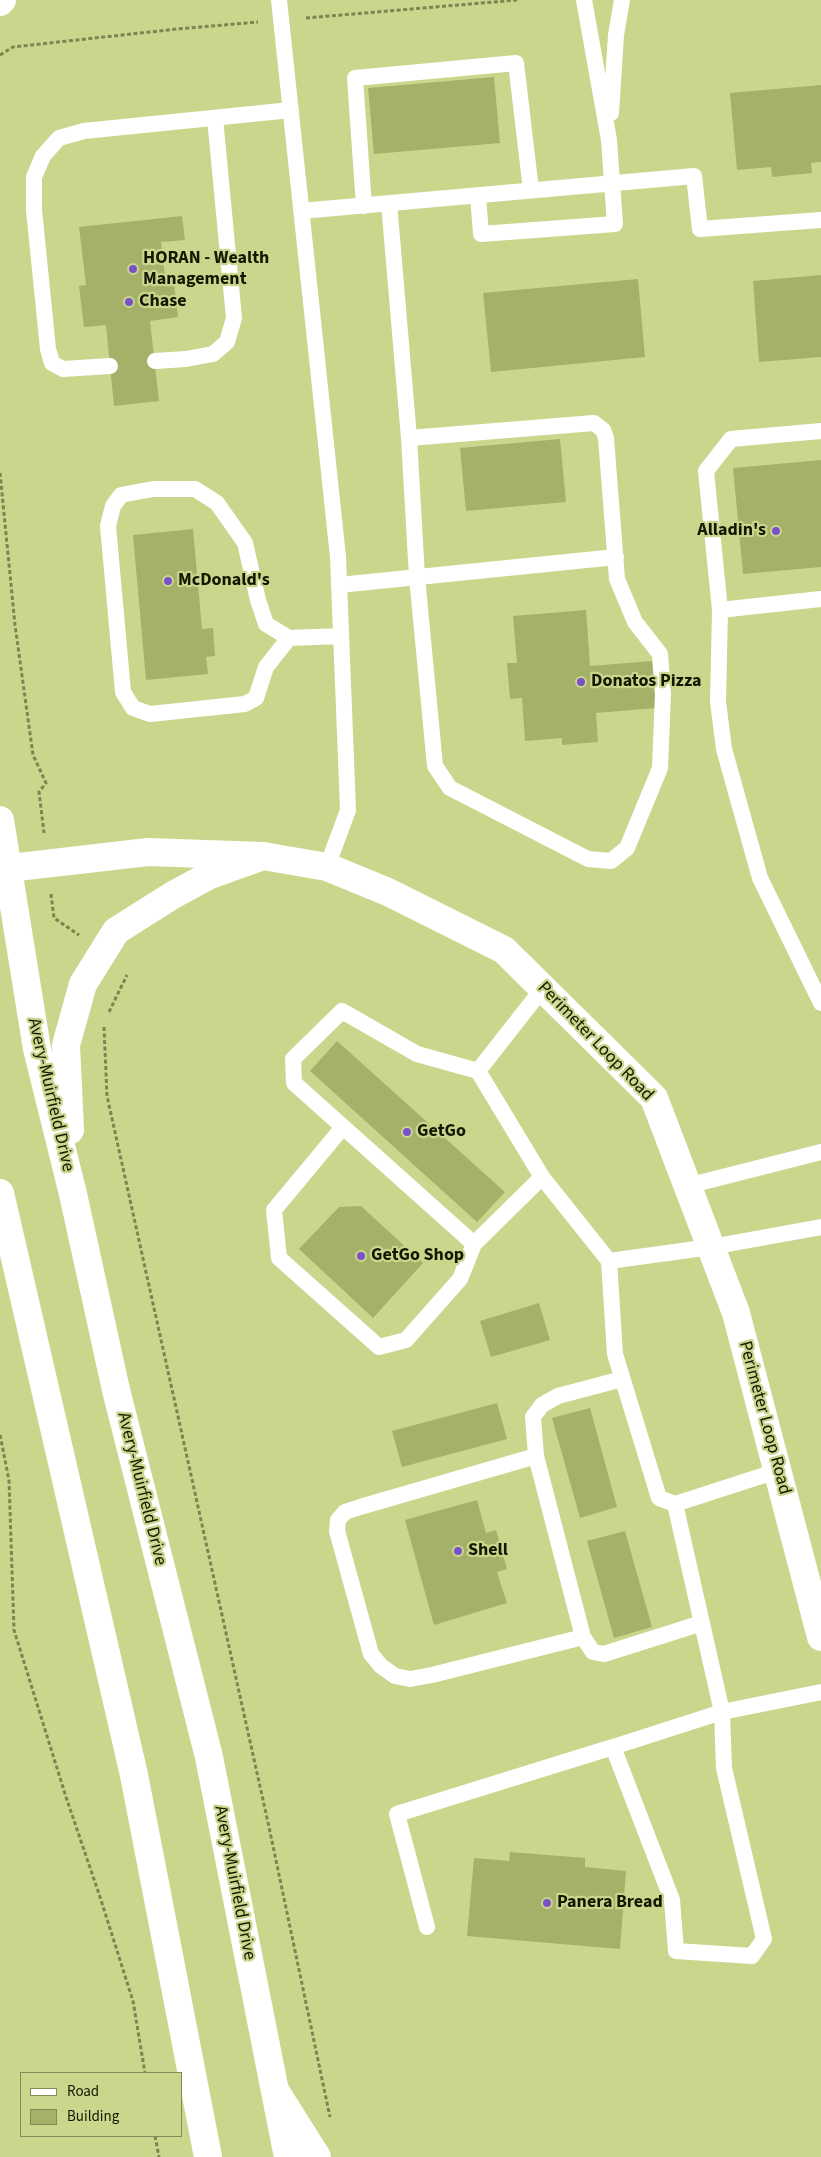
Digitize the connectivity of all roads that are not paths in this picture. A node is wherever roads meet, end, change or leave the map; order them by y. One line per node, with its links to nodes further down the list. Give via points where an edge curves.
1 (279, 0): 4 (lane)
2 (584, 0): 6 (lane)
3 (622, 0): 6 (lane, via 616,35)
4 (291, 110): 5 (lane); 12 (lane)
5 (215, 118): 14 (lane, via 234,318 227,342 212,354); 15 (lane, via 84,131 59,138 43,156 34,177 34,210 52,363 63,369)
6 (609, 140): 7 (lane)
7 (613, 183): 8 (lane); 9 (lane, via 615,224 481,234); 13 (lane, via 694,176 700,229)
8 (531, 190): 9 (lane); 11 (lane, via 516,63 469,67 355,78)
9 (478, 195): 10 (lane)
10 (389, 203): 11 (lane); 17 (lane)
11 (364, 206): 12 (lane)
12 (301, 211): 20 (lane)
13 (821, 220)
14 (155, 361)
15 (110, 366)
16 (821, 431): 22 (lane, via 731,439 706,471)
17 (409, 438): 18 (lane, via 594,422 606,438); 19 (lane)
18 (616, 557): 19 (lane); 19 (lane, via 617,579 634,622 660,654 663,694 660,768 627,848 611,861 588,859 450,788 435,766)
19 (418, 577): 20 (lane)
20 (339, 585): 23 (lane)
21 (821, 599): 22 (lane)
22 (720, 610): 30 (lane, via 718,702 730,774 760,878)
23 (341, 636): 24 (lane); 27 (lane, via 348,810)
24 (289, 638): 24 (lane, via 266,624 245,543 217,503 196,489 153,489 121,495 113,506 108,526 123,692 133,708 150,714 245,704 256,698 266,667)
25 (0, 820): 28 (main road, Avery-Muirfield Drive)
26 (262, 856): 27 (main road, Perimeter Loop Road); 28 (main road, Perimeter Loop Road, via 148,852); 37 (main road, via 210,875 116,931 83,984 66,1045)
27 (327, 867): 29 (main road, Perimeter Loop Road, via 388,892 504,950)
28 (4, 868): 37 (main road, Avery-Muirfield Drive, via 37,1048)
29 (543, 988): 31 (lane); 35 (main road, Perimeter Loop Road, via 654,1098)
30 (821, 1003)
31 (478, 1071): 32 (lane, via 418,1054 342,1010 292,1059 294,1083); 34 (lane)
32 (342, 1127): 39 (lane); 39 (lane, via 274,1210 279,1258 379,1347 406,1340 460,1279)
33 (821, 1152): 35 (lane)
34 (542, 1176): 39 (lane); 41 (lane)
35 (687, 1186): 40 (main road, Perimeter Loop Road)
36 (0, 1193): 54 (main road, via 134,1775)
37 (73, 1194): 53 (main road, Avery-Muirfield Drive, via 116,1390 209,1757)
38 (821, 1227): 40 (lane)
39 (474, 1244)
40 (711, 1247): 41 (lane); 44 (main road, Perimeter Loop Road, via 736,1313)
41 (609, 1261): 42 (lane, via 614,1354)
42 (622, 1379): 43 (lane, via 558,1396 542,1405 533,1417); 45 (lane, via 659,1498)
43 (536, 1456): 47 (lane); 47 (lane, via 345,1512 338,1520 337,1531 371,1654 395,1676 410,1679)
44 (777, 1470): 45 (lane); 48 (main road, Perimeter Loop Road)
45 (675, 1504): 46 (lane)
46 (702, 1623): 47 (lane, via 604,1654 593,1652); 50 (lane)
47 (583, 1637)
48 (821, 1637)
49 (821, 1692): 50 (lane)
50 (722, 1712): 51 (lane); 51 (lane, via 724,1768 764,1939 752,1956 676,1951 672,1900)
51 (613, 1747): 52 (lane, via 398,1814)
52 (427, 1927)
53 (276, 2092): 55 (main road, Avery-Muirfield Drive); 56 (main road)
54 (208, 2157)
55 (288, 2157)
56 (317, 2157)

